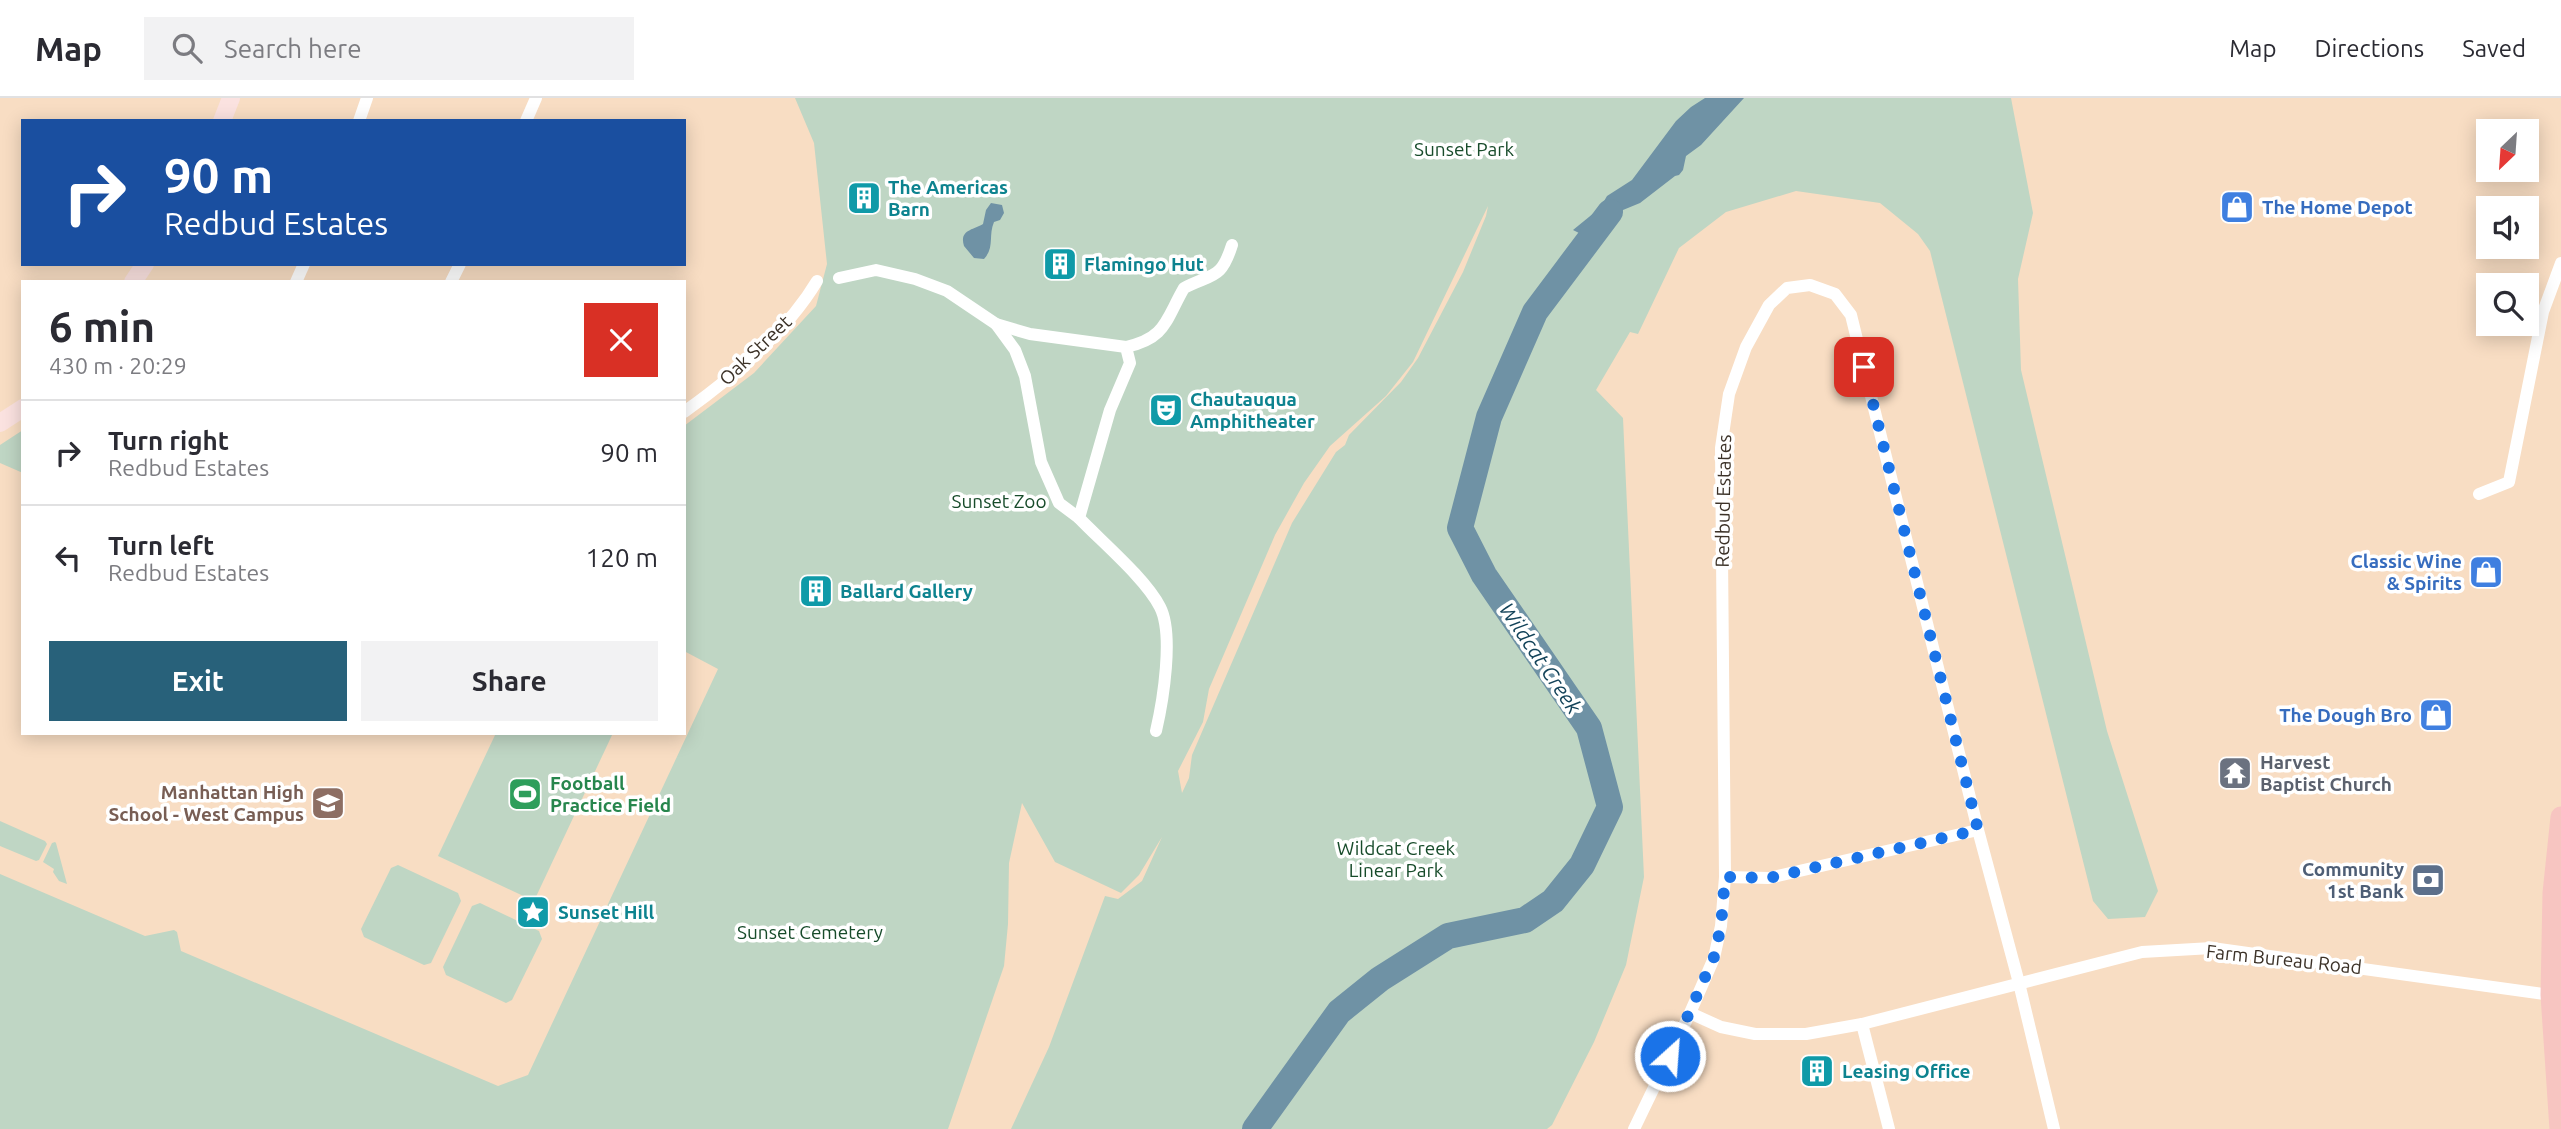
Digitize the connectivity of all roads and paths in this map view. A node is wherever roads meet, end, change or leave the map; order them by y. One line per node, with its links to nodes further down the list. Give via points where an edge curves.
1 (232, 98): 4 (street)
2 (367, 98): 5 (street)
3 (536, 98): 6 (street)
4 (223, 119)
5 (360, 119)
6 (527, 119)
7 (1232, 245): 12 (street, via 1214,277 1184,288 1158,335)
8 (2561, 263): 16 (street, via 2543,312 2509,482)
9 (839, 278): 11 (street, via 876,270 915,279 947,291)
10 (817, 281): 14 (street, Oak Street, via 806,300 757,351)
11 (996, 324): 12 (street, via 1030,334); 17 (street, via 1015,350 1025,376 1041,462 1059,503)
12 (1126, 347): 17 (street, via 1130,363 1110,411)
13 (21, 409): 15 (street)
14 (686, 410)
15 (0, 423)
16 (2479, 494)
17 (1079, 518): 18 (street, via 1150,590 1161,608 1167,631)
18 (1156, 731)
19 (2561, 817): 23 (main road, via 2553,893)
20 (1978, 830): 21 (street, via 1769,878); 21 (street, Redbud Estates, via 1851,315 1835,294 1811,285 1787,288 1769,304 1746,347 1729,394 1721,448); 22 (street, Redbud Estates)
21 (1725, 877): 24 (street, Redbud Estates, via 1714,957)
22 (2019, 983): 23 (street, Farm Bureau Road, via 2141,953 2212,948); 25 (street); 28 (street, Redbud Estates)
23 (2551, 995): 29 (main road)
24 (1690, 1013): 25 (street, via 1721,1027 1755,1034 1805,1034); 26 (street, Redbud Estates)
25 (1863, 1024): 27 (street)
26 (1634, 1129)
27 (1889, 1129)
28 (2054, 1129)
29 (2560, 1129)

